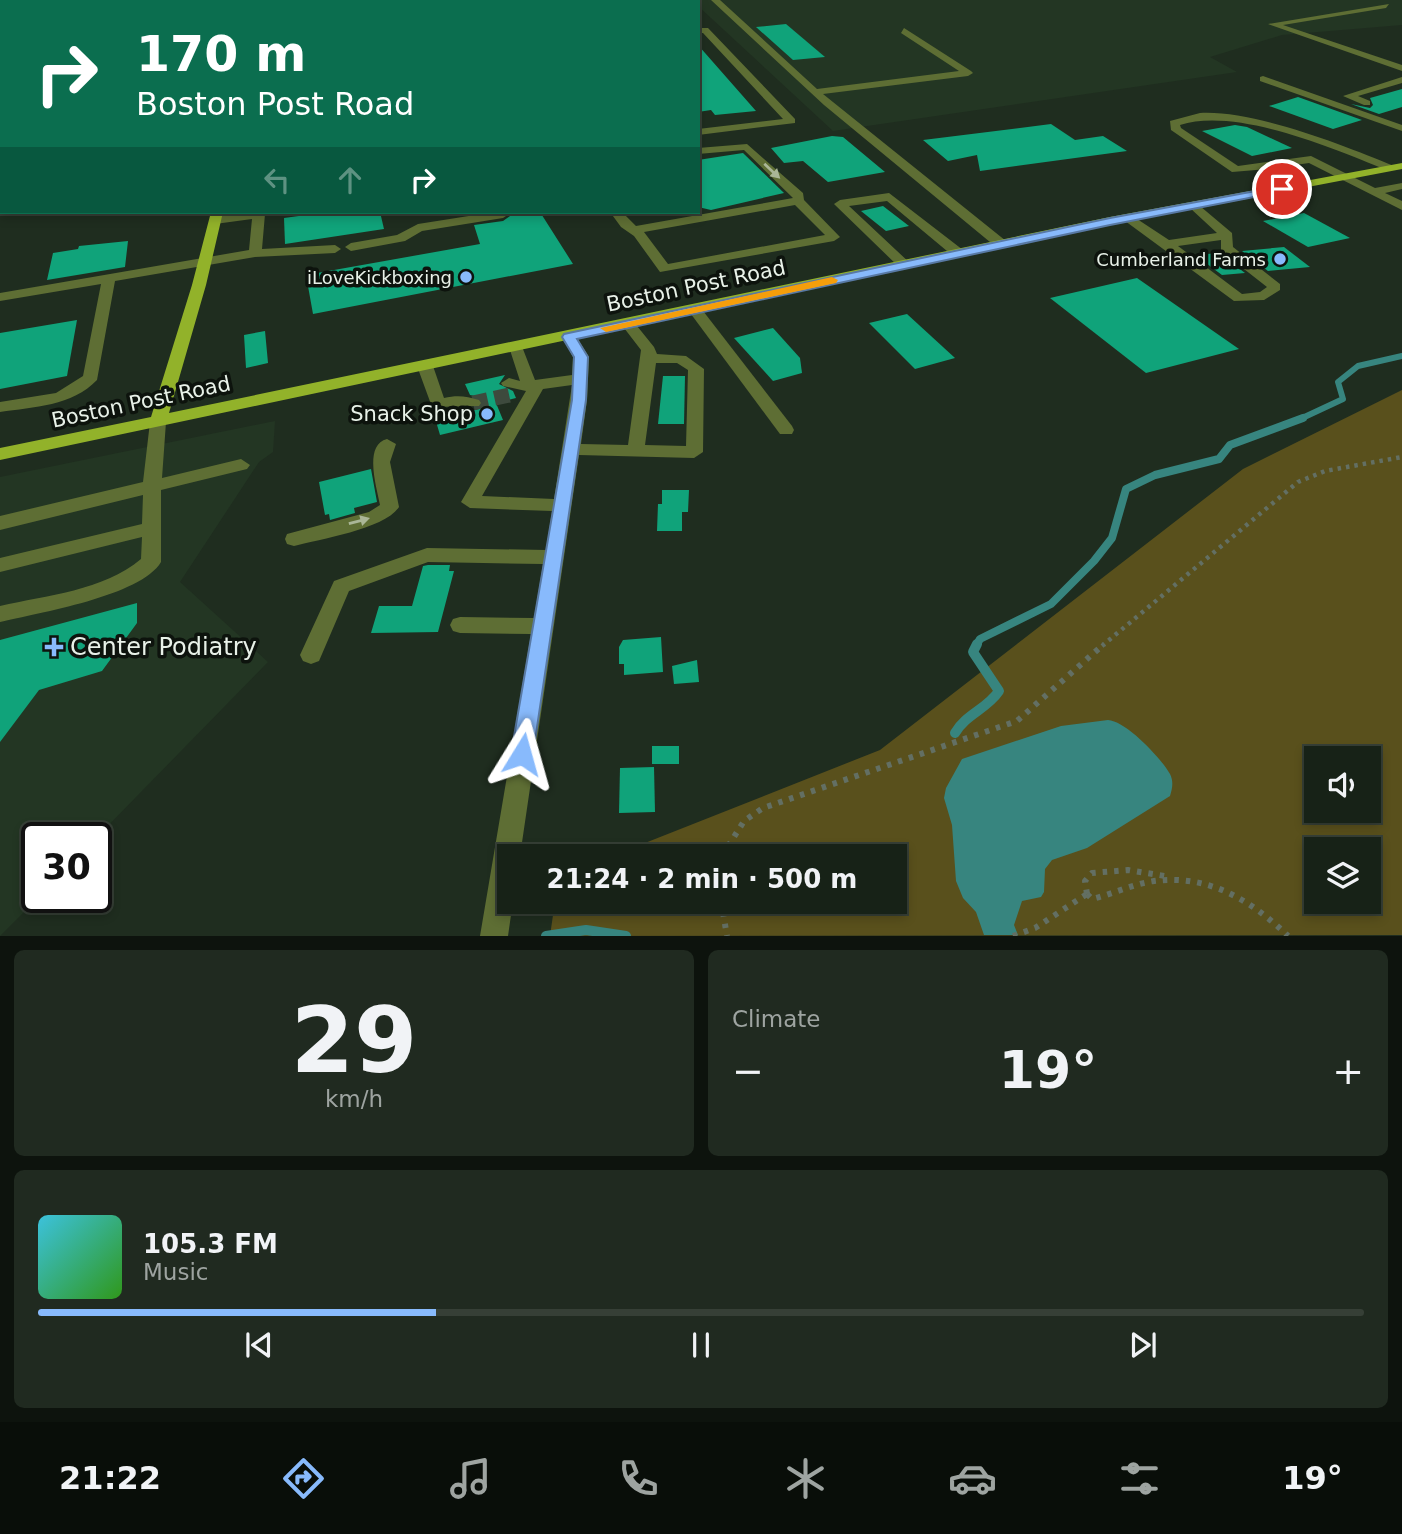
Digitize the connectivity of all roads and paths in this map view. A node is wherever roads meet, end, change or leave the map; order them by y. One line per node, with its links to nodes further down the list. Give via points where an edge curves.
1 (715, 0): 12 (street)
2 (1386, 6): 8 (street, via 1272,24)
3 (700, 30): 15 (street, via 705,30 791,121)
4 (904, 31): 12 (street, via 968,73)
5 (1350, 40): 6 (street)
6 (1402, 57)
7 (1361, 66): 9 (street)
8 (1402, 68)
9 (1402, 74)
10 (1263, 79): 14 (street)
11 (1402, 80): 13 (street, via 1348,96)
12 (815, 92): 38 (street)
13 (1402, 116)
14 (1402, 128)
15 (700, 132)
16 (700, 151): 24 (street, one-way to 24, via 747,147 799,196)
17 (1272, 166): 18 (street, via 1236,170 1176,130 1174,123 1203,115 1241,117 1328,142); 19 (street, via 1311,159); 21 (street)
18 (1392, 168): 19 (main road, Boston Post Road); 20 (street)
19 (1349, 176): 21 (main road, Boston Post Road); 23 (street)
20 (1402, 179)
21 (1304, 185): 25 (main road, Boston Post Road)
22 (1402, 186): 23 (street)
23 (1376, 191): 26 (street)
24 (798, 201): 36 (street, via 703,218 692,214 668,218 664,225); 36 (street, via 834,237 665,269)
25 (1194, 205): 34 (main road, Boston Post Road); 37 (street)
26 (1402, 206)
27 (246, 214): 32 (street)
28 (261, 214): 42 (street)
29 (416, 214): 35 (street)
30 (503, 214): 33 (street)
31 (618, 214): 36 (street)
32 (216, 216): 44 (main road)
33 (461, 216): 35 (street)
34 (1127, 218): 38 (main road, Boston Post Road); 39 (street)
35 (418, 228): 40 (street, via 401,238)
36 (635, 230)
37 (1227, 235): 39 (street); 39 (street, via 1226,248 1275,287 1264,296 1238,298)
38 (1000, 244): 43 (main road, Boston Post Road)
39 (1167, 244)
40 (351, 247)
41 (335, 249): 42 (street)
42 (255, 253): 44 (street)
43 (958, 253): 45 (main road, Boston Post Road); 45 (street, via 889,197 840,204)
44 (204, 264): 46 (street); 58 (main road)
45 (905, 265): 48 (main road, Boston Post Road)
46 (108, 279): 47 (street); 57 (street, via 91,377 84,386 71,394)
47 (0, 297)
48 (695, 310): 49 (main road, Boston Post Road); 59 (street)
49 (628, 324): 50 (main road, Boston Post Road); 52 (street, via 649,350)
50 (569, 337): 51 (main road, Boston Post Road); 54 (street, via 581,357)
51 (516, 347): 53 (main road, Boston Post Road); 55 (street)
52 (649, 359): 62 (street); 62 (street, via 679,358 696,369 694,452)
53 (425, 366): 56 (street, via 438,404); 58 (main road, Boston Post Road)
54 (580, 379): 55 (street); 61 (street)
55 (522, 387): 67 (street, via 470,502)
56 (466, 399)
57 (0, 407)
58 (158, 422): 63 (main road, Boston Post Road); 66 (street)
59 (786, 430)
60 (387, 444): 70 (street, one-way to 60, via 375,517 390,507 381,462)
61 (570, 449): 62 (street); 67 (street)
62 (636, 451)
63 (0, 454)
64 (1402, 457): 77 (path, via 1325,471 1298,482 1159,595 1017,721 764,808 744,821)
65 (241, 465): 66 (street)
66 (152, 486): 68 (street); 69 (street)
67 (561, 505): 71 (street)
68 (0, 523)
69 (152, 528): 72 (street); 73 (street, via 151,562 142,573 121,583)
70 (294, 539)
71 (553, 557): 75 (street); 76 (street, via 427,555 341,586)
72 (0, 565)
73 (0, 614)
74 (460, 625): 75 (street)
75 (542, 626): 82 (street)
76 (311, 655)
77 (730, 844)
78 (1176, 878): 79 (path, via 1092,899); 79 (path, via 1107,869 1092,873 1085,881); 84 (path, via 1231,891 1252,903)
79 (1087, 894): 81 (path)
80 (723, 914): 83 (path)
81 (1016, 935)
82 (494, 936)
83 (727, 936)
84 (1288, 936)

